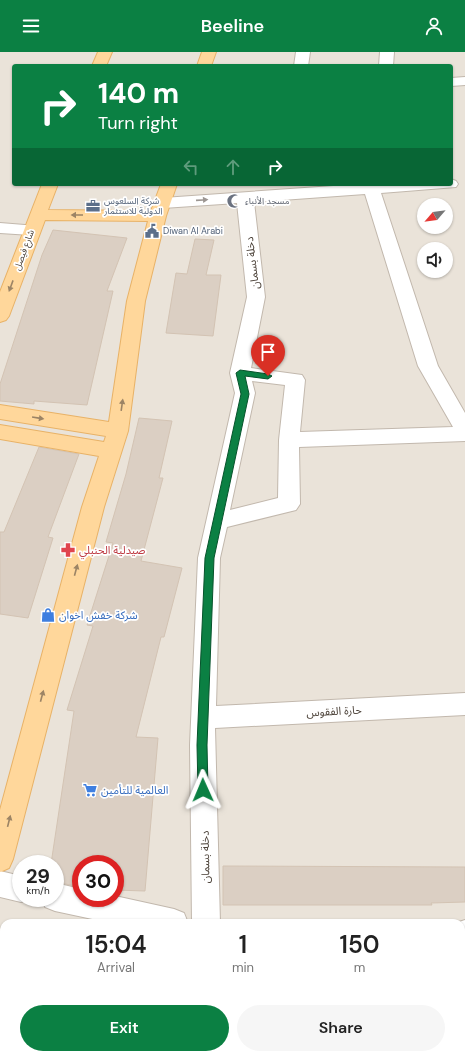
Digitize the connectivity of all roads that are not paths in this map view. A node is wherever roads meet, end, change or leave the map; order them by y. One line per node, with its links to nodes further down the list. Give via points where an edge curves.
1 (105, 52): 5 (main road)
2 (209, 52): 6 (main road)
3 (304, 52): 7 (street)
4 (387, 52): 8 (street)
5 (100, 64)
6 (205, 64)
7 (302, 64)
8 (386, 64)
9 (465, 81): 10 (street)
10 (453, 82)
11 (465, 183): 12 (street)
12 (453, 184)
13 (49, 186): 17 (main road, شارع فيصل)
14 (370, 186): 15 (street); 22 (street, via 428,366)
15 (245, 198): 16 (street, one-way to 15); 20 (street, دخلة بسمان, via 256,297)
16 (163, 201): 17 (main road, one-way to 17); 23 (main road, one-way to 16, via 136,301)
17 (34, 222): 18 (street); 19 (main road, شارع فيصل, one-way to 19)
18 (0, 228)
19 (0, 316)
20 (240, 373): 26 (street, via 295,380); 28 (street, دخلة بسمان, via 245,394)
21 (0, 412): 23 (main road, one-way to 23)
22 (465, 430)
23 (118, 431): 27 (main road)
24 (0, 432): 27 (main road)
25 (465, 434): 26 (street)
26 (289, 440): 28 (street, via 289,504)
27 (112, 451): 31 (main road, one-way to 27, via 91,515)
28 (217, 521): 30 (street, دخلة بسمان, via 209,558)
29 (465, 704): 30 (street, حارة الفقوس)
30 (203, 718): 36 (street, دخلة بسمان)
31 (0, 859)
32 (0, 884): 33 (street)
33 (12, 887)
34 (64, 898): 35 (street)
35 (156, 919)
36 (206, 919)

